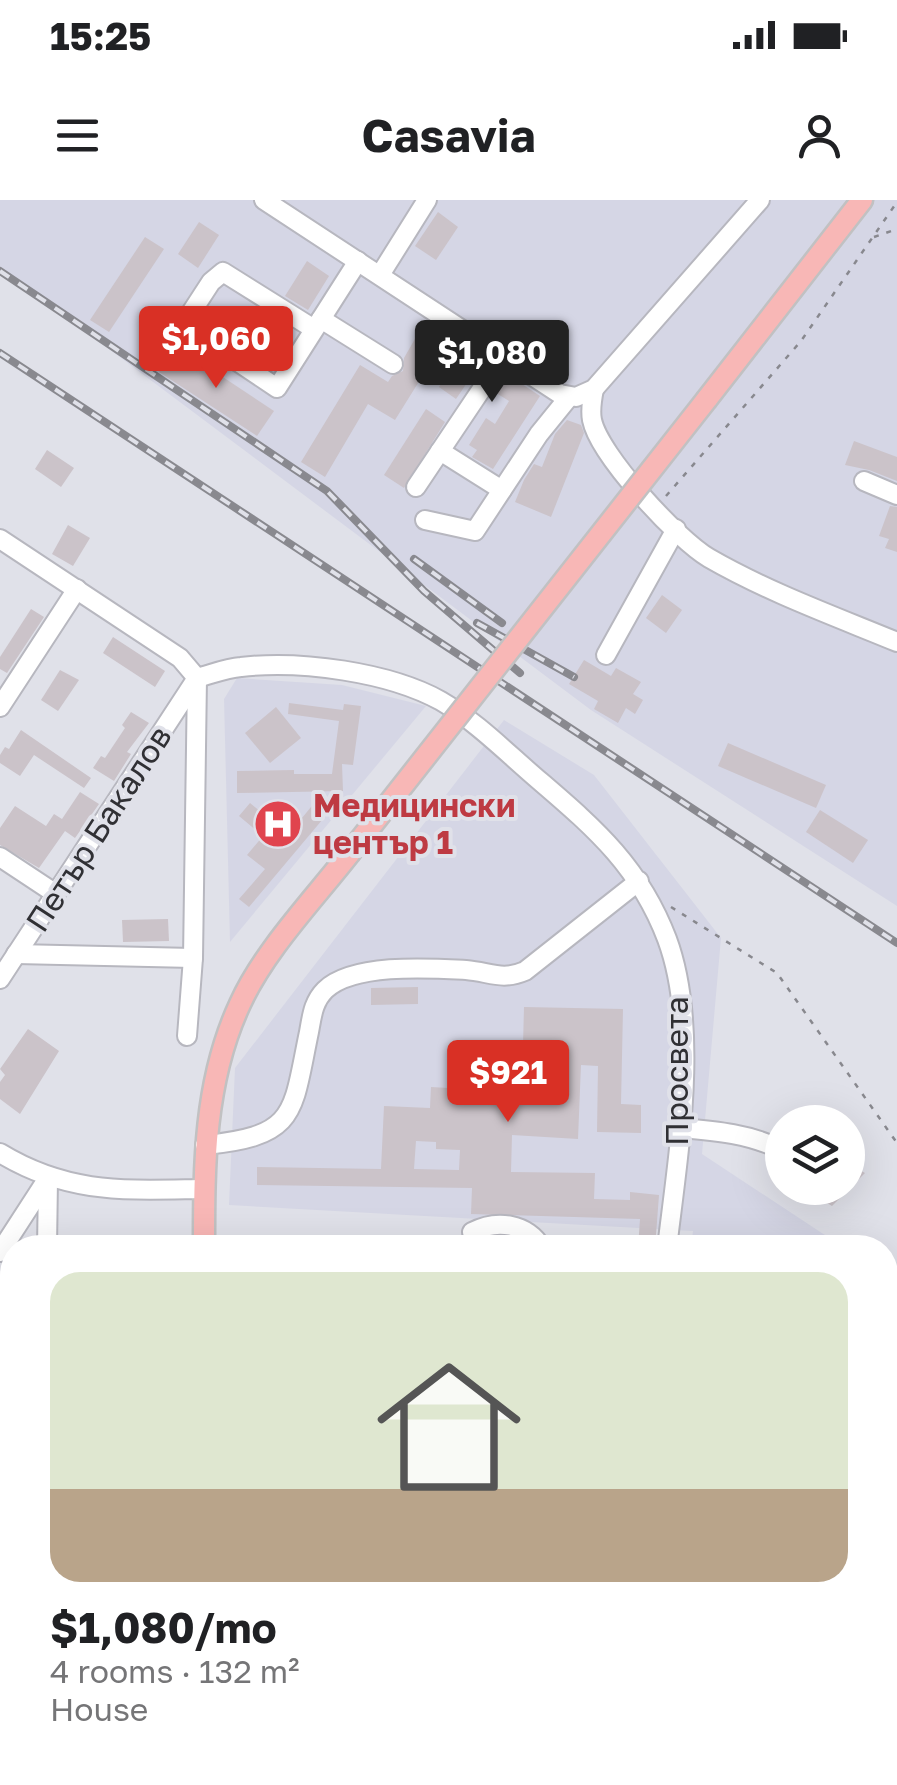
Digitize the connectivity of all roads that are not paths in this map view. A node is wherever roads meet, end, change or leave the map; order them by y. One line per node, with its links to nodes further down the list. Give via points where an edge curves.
1 (264, 200): 5 (street)
2 (427, 200): 6 (street)
3 (760, 200): 10 (street)
4 (862, 200): 34 (main road, bridge, via 281,941 241,1001 213,1084)
5 (358, 262): 6 (street); 7 (street)
6 (380, 276): 11 (street)
7 (318, 324): 7 (street, via 277,388 183,325 223,272); 8 (street)
8 (392, 364)
9 (481, 390): 12 (street)
10 (594, 390): 11 (street); 18 (street, via 596,432 622,472)
11 (569, 396): 15 (street)
12 (440, 451): 14 (street); 15 (street)
13 (864, 481): 16 (street)
14 (416, 487)
15 (502, 490): 17 (street, via 475,532)
16 (897, 494)
17 (425, 520)
18 (676, 529): 21 (street, via 704,555 764,587); 22 (street)
19 (0, 539): 20 (street)
20 (77, 589): 23 (street, via 180,658); 24 (street)
21 (897, 642)
22 (606, 655)
23 (197, 678): 26 (street, Просвета, via 269,665 336,670 418,690 443,702 600,832); 27 (street, Петър Бакалов); 29 (street)
24 (0, 706)
25 (0, 857): 27 (street)
26 (639, 881): 32 (street, Просвета, via 667,940 679,988); 34 (street, via 509,978 470,970 362,970 343,977 314,1004 286,1117 248,1141)
27 (56, 894): 28 (street, Петър Бакалов)
28 (16, 954): 29 (street); 30 (street, Петър Бакалов)
29 (194, 958): 31 (street)
30 (0, 980)
31 (187, 1036)
32 (682, 1128): 33 (street); 43 (street, Просвета)
33 (765, 1141)
34 (206, 1145): 37 (main road)
35 (0, 1154): 36 (street)
36 (48, 1178): 37 (street, via 124,1190); 39 (street); 40 (street)
37 (204, 1189): 41 (main road)
38 (472, 1232): 42 (street, via 485,1226)
39 (11, 1235)
40 (47, 1235)
41 (204, 1235)
42 (531, 1235)
43 (669, 1235)

